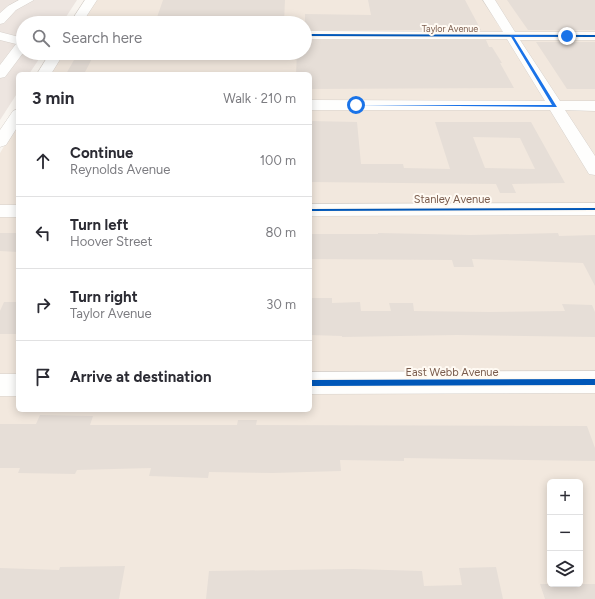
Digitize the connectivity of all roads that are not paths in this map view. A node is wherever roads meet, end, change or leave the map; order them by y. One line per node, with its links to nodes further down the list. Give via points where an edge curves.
1 (28, 0): 5 (street, via 12,8)
2 (91, 0): 4 (street)
3 (489, 0): 8 (street)
4 (81, 16)
5 (0, 20)
6 (312, 35): 8 (street, Taylor Avenue)
7 (0, 36): 10 (street)
8 (512, 36): 9 (street, Taylor Avenue); 16 (street)
9 (595, 36)
10 (16, 40)
11 (16, 53): 14 (street)
12 (53, 60): 13 (street)
13 (45, 72)
14 (0, 74)
15 (312, 105): 16 (street)
16 (555, 106): 17 (street); 20 (street)
17 (595, 106)
18 (16, 117): 19 (street)
19 (0, 142)
20 (595, 170)
21 (595, 209): 22 (street, Stanley Avenue)
22 (312, 210)
23 (0, 211): 24 (street)
24 (16, 211)
25 (595, 382): 26 (street, East Webb Avenue)
26 (312, 383)
27 (16, 384): 28 (street)
28 (0, 385)

